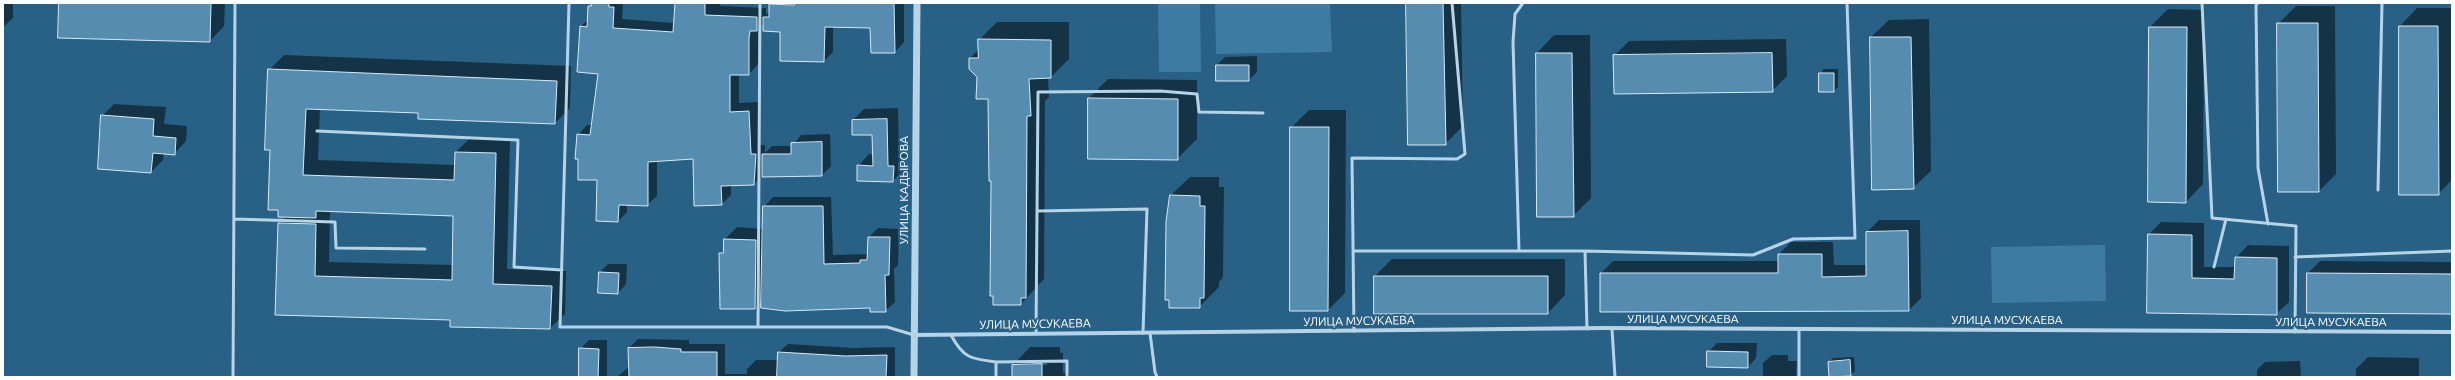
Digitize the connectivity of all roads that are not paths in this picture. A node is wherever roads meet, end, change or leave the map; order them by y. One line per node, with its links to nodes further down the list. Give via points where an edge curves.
1 (235, 3): 15 (lane)
2 (569, 3): 25 (lane)
3 (760, 3): 26 (lane)
4 (916, 3): 37 (street, УЛИЦА КАДЫРОВА)
5 (1452, 3): 19 (lane, via 1465,154 1457,159 1352,158)
6 (1523, 3): 20 (lane, via 1515,14 1513,42)
7 (1847, 3): 22 (lane, via 1855,238 1793,239 1753,255)
8 (2202, 3): 16 (lane, via 2212,218)
9 (2258, 3): 17 (lane, via 2258,168)
10 (2382, 3): 13 (lane)
11 (1263, 113): 14 (lane, via 1199,112 1197,94 1160,91 1038,92)
12 (317, 131): 25 (lane, via 518,140 514,267)
13 (2378, 190)
14 (1037, 211): 33 (lane, via 1147,209); 36 (lane)
15 (234, 219): 18 (lane, via 335,222 336,248); 39 (lane)
16 (2226, 219): 17 (lane); 24 (lane)
17 (2268, 224): 23 (lane, via 2296,226)
18 (424, 249)
19 (1353, 251): 20 (lane); 30 (lane)
20 (1518, 251): 22 (lane)
21 (2452, 251): 23 (lane)
22 (1585, 252): 27 (lane)
23 (2295, 257): 31 (lane)
24 (2214, 267)
25 (562, 270): 26 (lane, via 560,327)
26 (758, 326): 37 (lane, via 887,327)
27 (1587, 329): 28 (street, УЛИЦА МУСУКАЕВА); 30 (street, УЛИЦА МУСУКАЕВА)
28 (1612, 329): 29 (street, УЛИЦА МУСУКАЕВА); 44 (lane)
29 (1798, 329): 31 (street, УЛИЦА МУСУКАЕВА); 45 (lane)
30 (1354, 331): 34 (street, УЛИЦА МУСУКАЕВА)
31 (2295, 332): 32 (street, УЛИЦА МУСУКАЕВА)
32 (2452, 332)
33 (1143, 333): 34 (street, УЛИЦА МУСУКАЕВА); 36 (street, УЛИЦА МУСУКАЕВА)
34 (1150, 333): 43 (lane, via 1154,372)
35 (951, 334): 36 (street, УЛИЦА МУСУКАЕВА); 37 (street, УЛИЦА МУСУКАЕВА); 38 (lane, via 959,349 971,359)
36 (1036, 334)
37 (914, 335): 40 (street, УЛИЦА КАДЫРОВА)
38 (996, 362): 41 (lane); 42 (lane, via 1067,360)
39 (233, 377)
40 (914, 377)
41 (996, 377)
42 (1067, 377)
43 (1157, 377)
44 (1615, 377)
45 (1799, 377)

